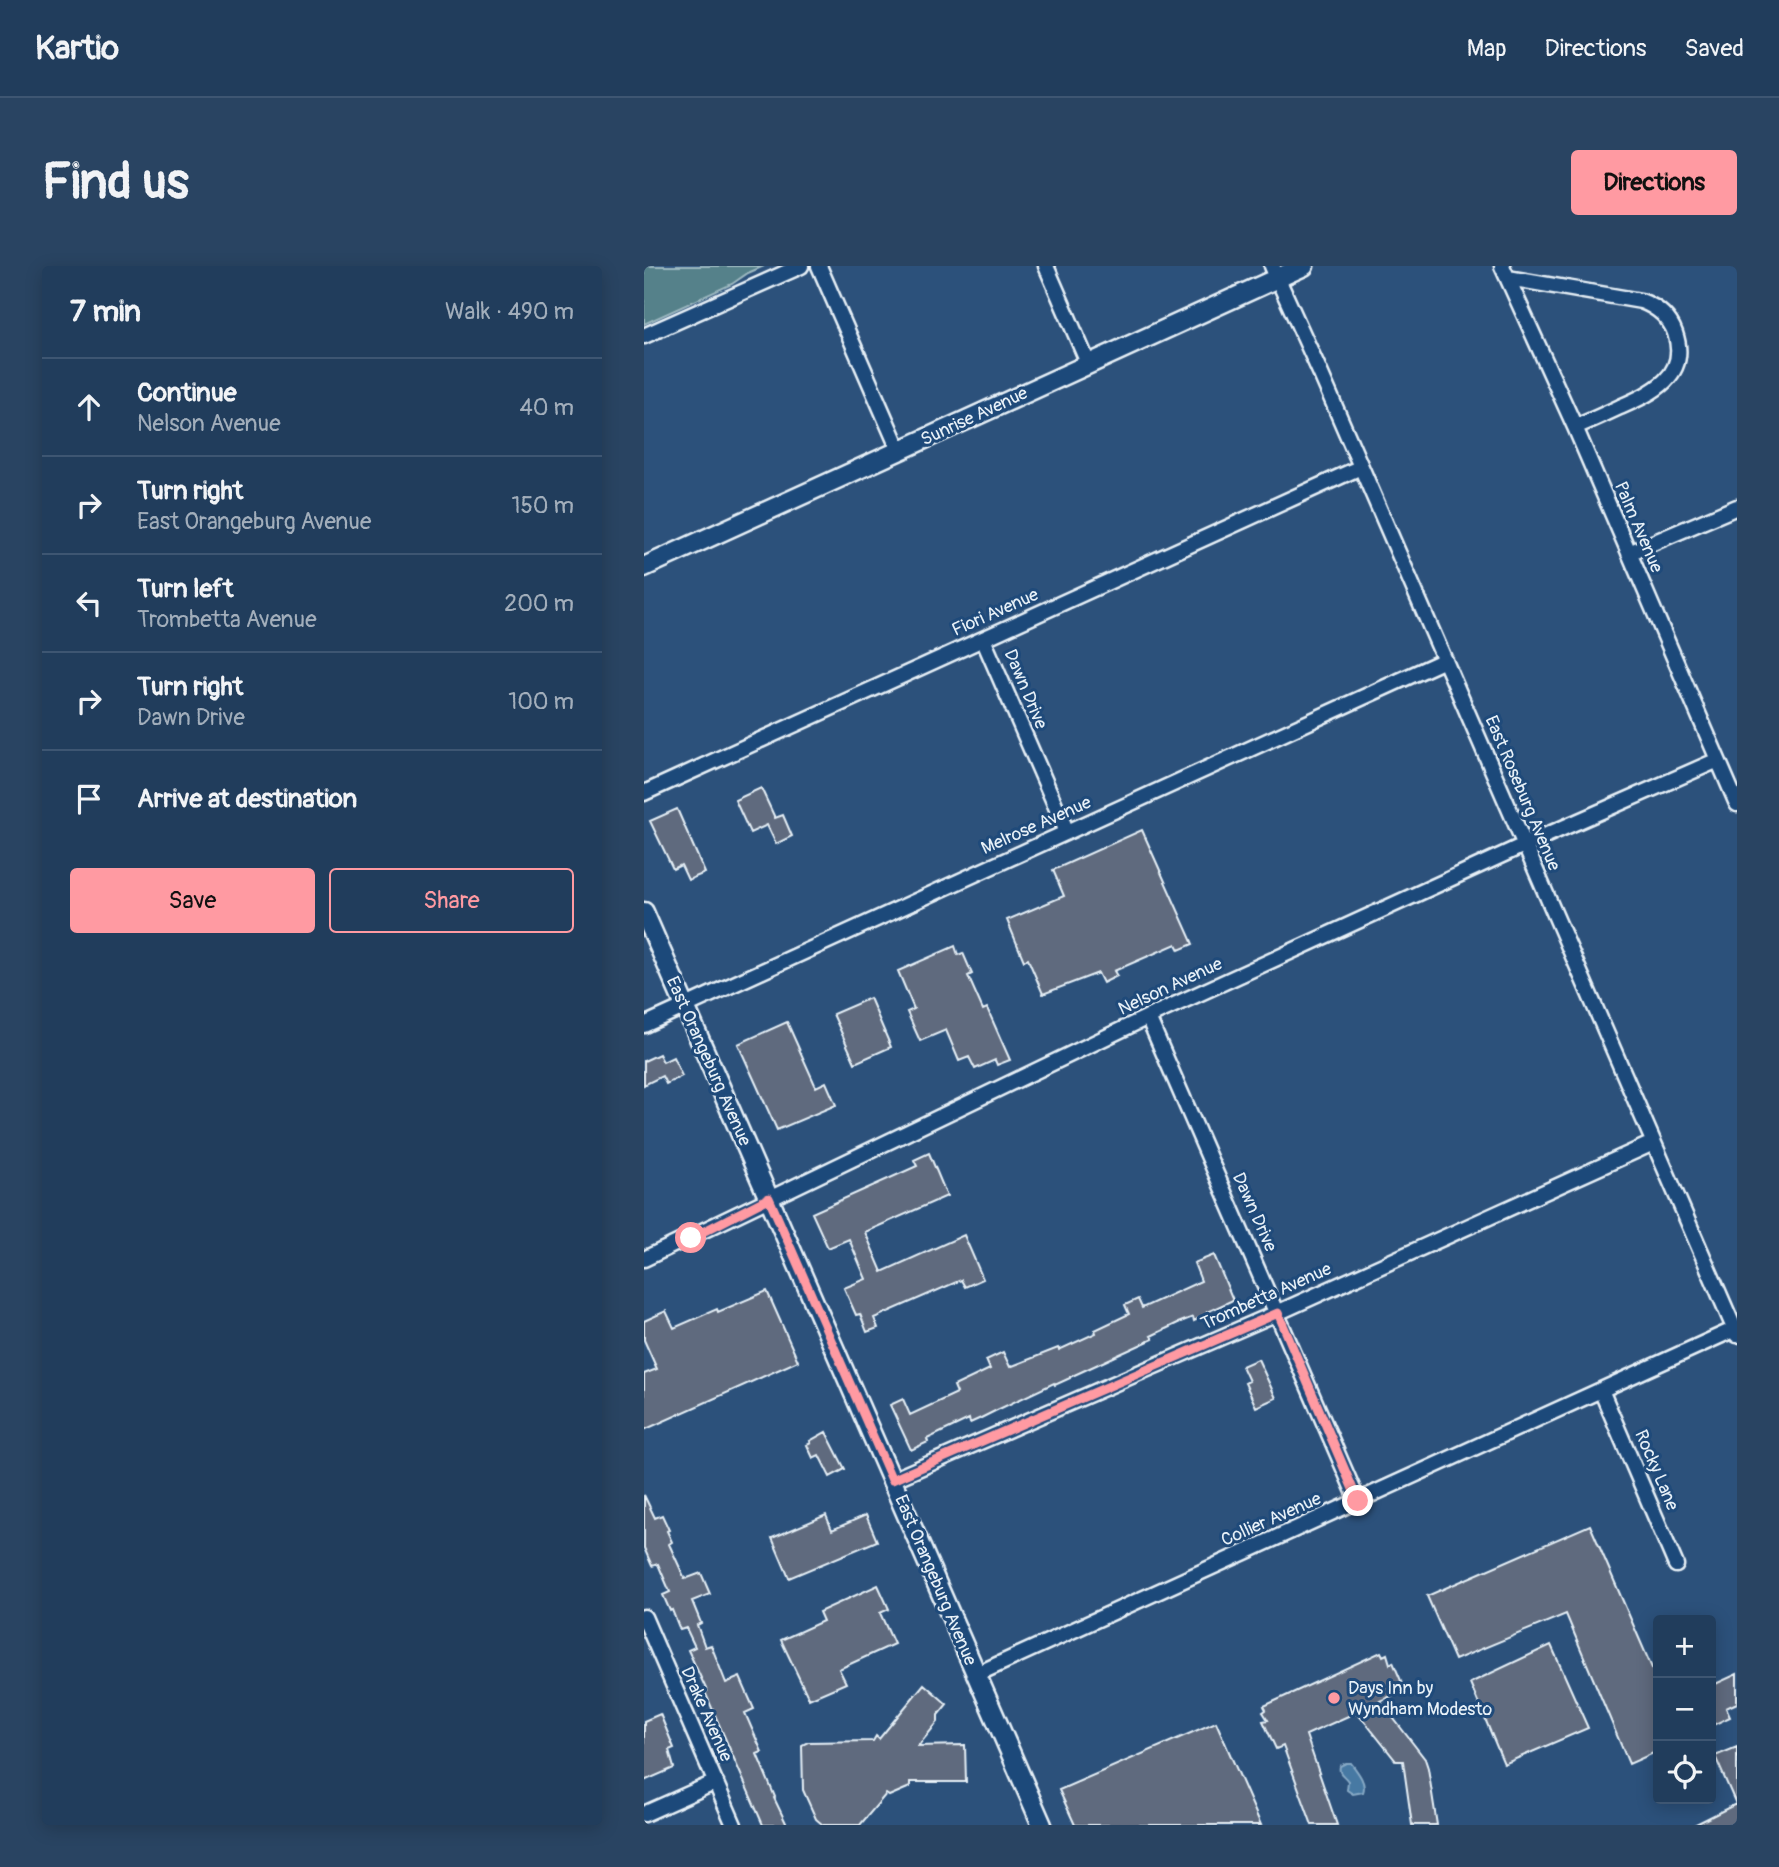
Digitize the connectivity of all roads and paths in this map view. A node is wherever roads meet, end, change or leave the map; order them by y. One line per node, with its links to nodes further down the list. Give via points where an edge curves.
1 (801, 266): 7 (street)
2 (819, 266): 10 (street)
3 (1046, 266): 8 (street)
4 (1304, 266): 5 (street, Sunrise Avenue)
5 (1275, 272): 8 (street, Sunrise Avenue); 11 (street, East Roseburg Avenue)
6 (1505, 272): 9 (street, Palm Avenue); 9 (street, via 1641,301 1659,310 1672,326 1678,352 1670,377 1647,395)
7 (644, 335)
8 (1088, 363): 10 (street, Sunrise Avenue)
9 (1575, 428): 13 (street, Palm Avenue)
10 (899, 450): 14 (street, Sunrise Avenue)
11 (1361, 467): 15 (street, Fiori Avenue); 16 (street, East Roseburg Avenue)
12 (1737, 507): 13 (street)
13 (1629, 552): 17 (street, Palm Avenue)
14 (644, 567)
15 (984, 639): 18 (street, Fiori Avenue); 20 (street, Dawn Drive)
16 (1445, 660): 20 (street, Melrose Avenue); 21 (street, East Roseburg Avenue)
17 (1718, 760): 19 (street, Palm Avenue); 21 (street, Nelson Avenue)
18 (644, 793)
19 (1737, 804)
20 (1067, 832): 23 (street, Melrose Avenue)
21 (1524, 845): 24 (street, Nelson Avenue); 26 (street, East Roseburg Avenue)
22 (644, 912): 23 (street, East Orangeburg Avenue)
23 (685, 1006): 25 (street, Melrose Avenue); 27 (street, East Orangeburg Avenue)
24 (1149, 1017): 27 (street, Nelson Avenue); 29 (street, Dawn Drive)
25 (644, 1025)
26 (1653, 1143): 29 (street, Trombetta Avenue); 30 (street, East Roseburg Avenue)
27 (769, 1198): 28 (street, Nelson Avenue); 32 (street, East Orangeburg Avenue)
28 (644, 1259)
29 (1278, 1313): 32 (street, Trombetta Avenue); 33 (street, Dawn Drive)
30 (1736, 1332): 31 (street, Collier Avenue)
31 (1601, 1390): 33 (street, Collier Avenue); 34 (street, Rocky Lane)
32 (892, 1480): 36 (street, East Orangeburg Avenue)
33 (1358, 1501): 36 (street, Collier Avenue)
34 (1676, 1565)
35 (644, 1618): 37 (street, Drake Avenue)
36 (977, 1675): 40 (street, East Orangeburg Avenue)
37 (716, 1782): 38 (street); 39 (street, Drake Avenue)
38 (644, 1814)
39 (734, 1825)
40 (1042, 1825)

